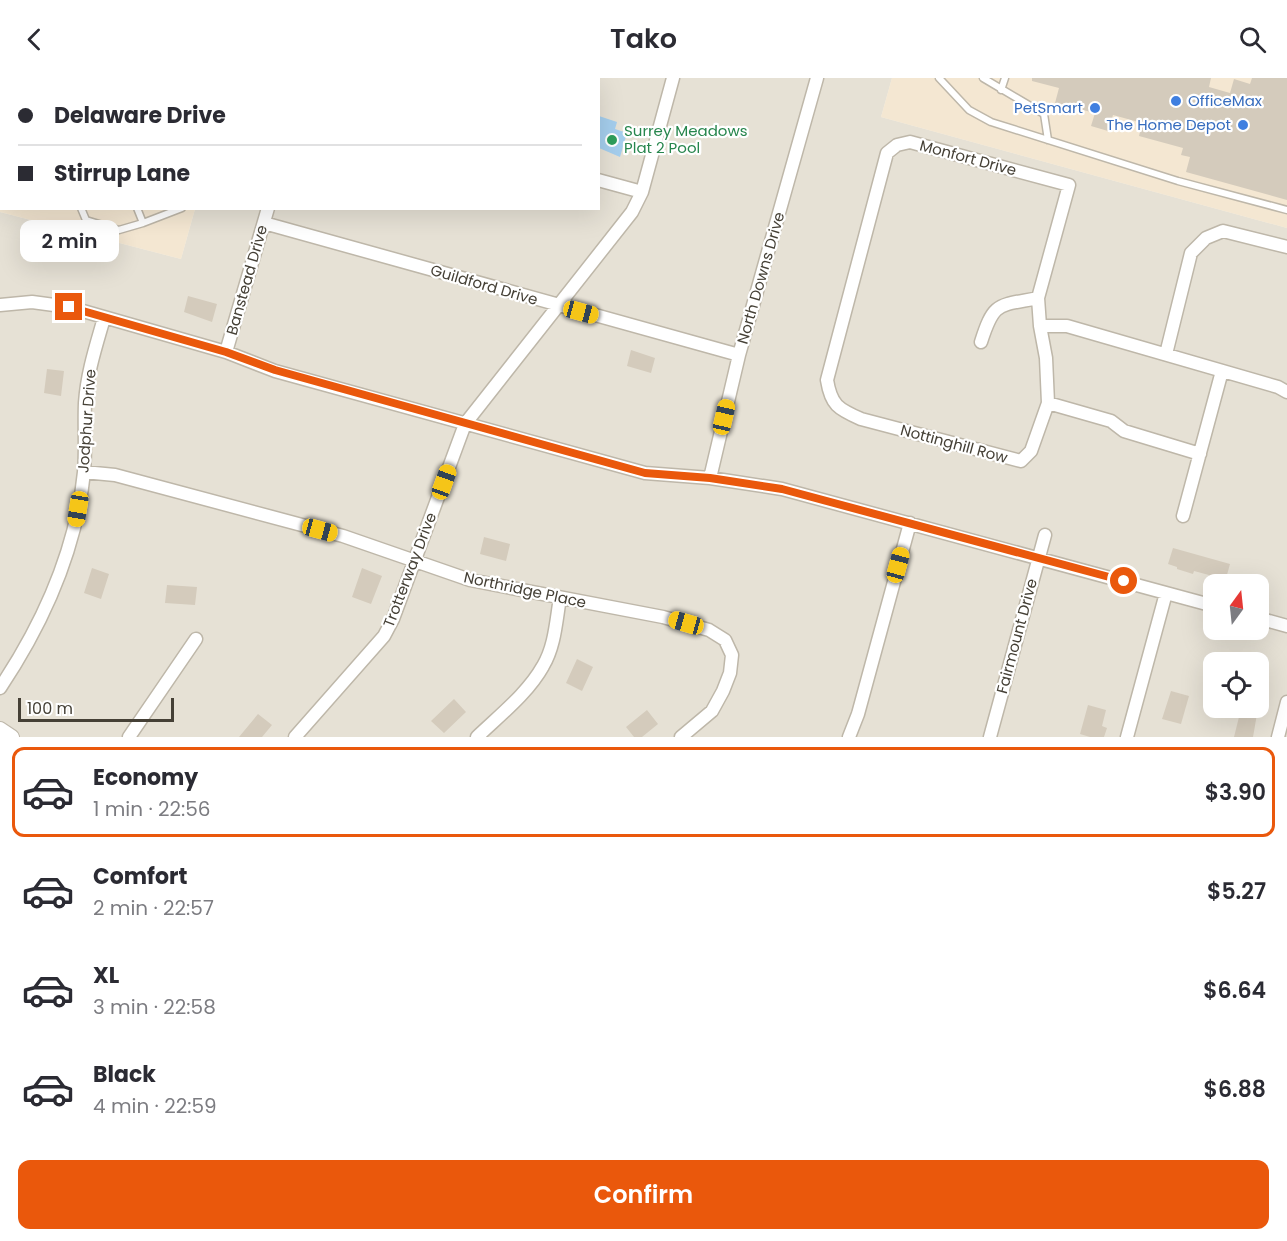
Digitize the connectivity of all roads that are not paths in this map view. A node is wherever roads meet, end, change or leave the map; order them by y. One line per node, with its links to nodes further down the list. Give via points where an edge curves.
1 (673, 78): 9 (street, Trotterway Drive)
2 (817, 78): 26 (street, North Downs Drive)
3 (939, 78): 7 (lane, via 969,111)
4 (983, 78): 6 (lane)
5 (1005, 78): 6 (lane)
6 (1001, 90): 7 (lane, via 1044,114)
7 (1048, 140): 14 (lane)
8 (600, 181): 9 (street)
9 (642, 192): 20 (street, Trotterway Drive, via 632,212)
10 (83, 210): 15 (lane, via 86,220 119,230)
11 (138, 210): 15 (lane)
12 (177, 210): 15 (lane)
13 (267, 210): 16 (street, Banstead Drive)
14 (1287, 210)
15 (143, 223)
16 (264, 223): 20 (street, Guildford Drive); 24 (street, Banstead Drive)
17 (1287, 248): 25 (street, via 1223,231 1206,238 1191,253)
18 (1038, 298): 22 (street, Nottinghill Row); 23 (street, via 1000,306 989,318); 29 (street, Monfort Drive, via 1069,185 910,142 897,145 887,153 861,249 827,380)
19 (0, 305): 21 (street, via 32,302 69,307)
20 (558, 306): 26 (street, Guildford Drive); 31 (street, Trotterway Drive)
21 (104, 318): 24 (street); 33 (street, Jodphur Drive, via 89,372)
22 (1040, 326): 25 (street, via 1067,326); 30 (street, Nottinghill Row)
23 (981, 342)
24 (226, 352): 31 (street, via 275,370)
25 (1166, 354): 27 (street)
26 (739, 356): 34 (street, North Downs Drive)
27 (1222, 371): 28 (street); 32 (street)
28 (1287, 392)
29 (830, 398): 30 (street, Nottinghill Row, via 842,411 861,419 1021,461 1031,451)
30 (1048, 404): 32 (street, via 1111,421 1124,431)
31 (465, 424): 34 (street, via 645,473); 39 (street, Trotterway Drive)
32 (1200, 454): 35 (street)
33 (84, 472): 39 (street, Northridge Place, via 115,475 297,523); 46 (street, Jodphur Drive, via 63,570 22,655)
34 (710, 478): 36 (street, via 782,489)
35 (1183, 516)
36 (910, 523): 38 (street); 54 (street)
37 (1045, 535): 38 (street, Fairmount Drive)
38 (1038, 559): 40 (street); 55 (street, Fairmount Drive)
39 (416, 560): 41 (street, Northridge Place, via 470,580); 51 (street, Trotterway Drive, via 384,636)
40 (1166, 593): 42 (street); 56 (street)
41 (560, 598): 52 (street, via 552,644 543,666 522,693); 53 (street, Northridge Place, via 663,617 709,630 725,640 732,655 723,691 711,711)
42 (1203, 603)
43 (1269, 621): 44 (street)
44 (1287, 626)
45 (196, 639): 50 (street)
46 (0, 688)
47 (1287, 702): 57 (street)
48 (0, 729): 49 (street)
49 (12, 737)
50 (129, 737)
51 (295, 737)
52 (477, 737)
53 (681, 737)
54 (849, 737)
55 (990, 737)
56 (1127, 737)
57 (1278, 737)

